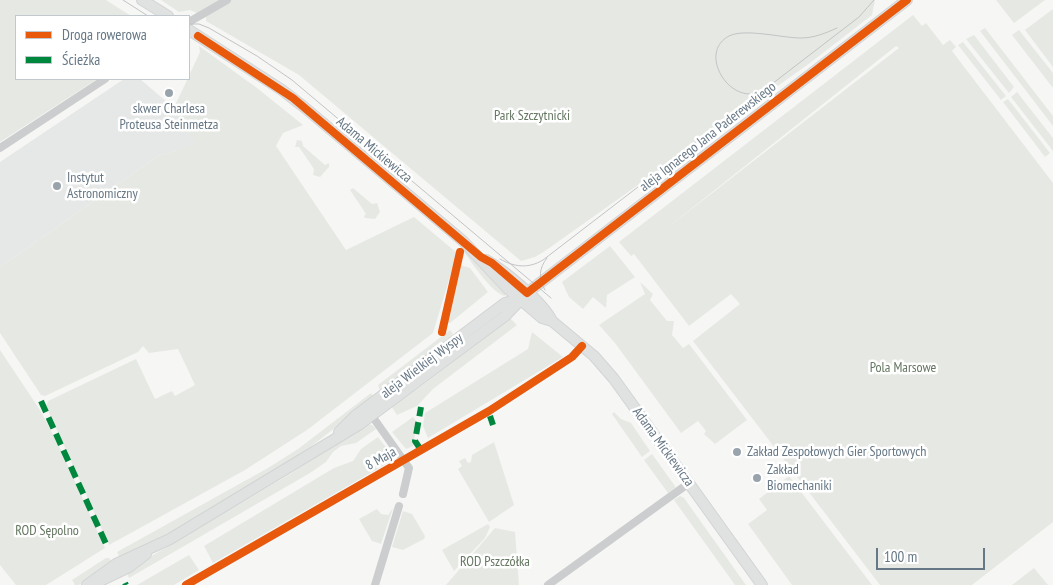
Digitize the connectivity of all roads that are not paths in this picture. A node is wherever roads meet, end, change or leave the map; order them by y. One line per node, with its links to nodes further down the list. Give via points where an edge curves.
1 (142, 0): 4 (main road)
2 (227, 0): 5 (street)
3 (906, 0): 9 (main road, aleja Ignacego Jana Paderewskiego)
4 (166, 15)
5 (190, 21)
6 (190, 31): 9 (main road, Adama Mickiewicza, via 288,94 492,264)
7 (103, 80): 8 (street)
8 (0, 148)
9 (523, 296): 10 (main road, Adama Mickiewicza, via 548,312 552,321); 11 (main road, aleja Wielkiej Wyspy, via 505,316); 12 (main road, aleja Wielkiej Wyspy, via 504,303 355,416)
10 (582, 346): 13 (street, 8 Maja, via 572,357 528,386); 14 (main road, Adama Mickiewicza, via 614,379)
11 (372, 416): 12 (main road, aleja Wielkiej Wyspy); 13 (street)
12 (330, 441): 17 (main road, aleja Wielkiej Wyspy, via 280,475 156,546 129,567)
13 (404, 461): 15 (street, via 410,472); 18 (street, 8 Maja)
14 (690, 483): 20 (street); 21 (main road, Adama Mickiewicza)
15 (403, 494)
16 (399, 506): 19 (street)
17 (89, 585)
18 (186, 585)
19 (375, 585)
20 (548, 585)
21 (762, 585)

